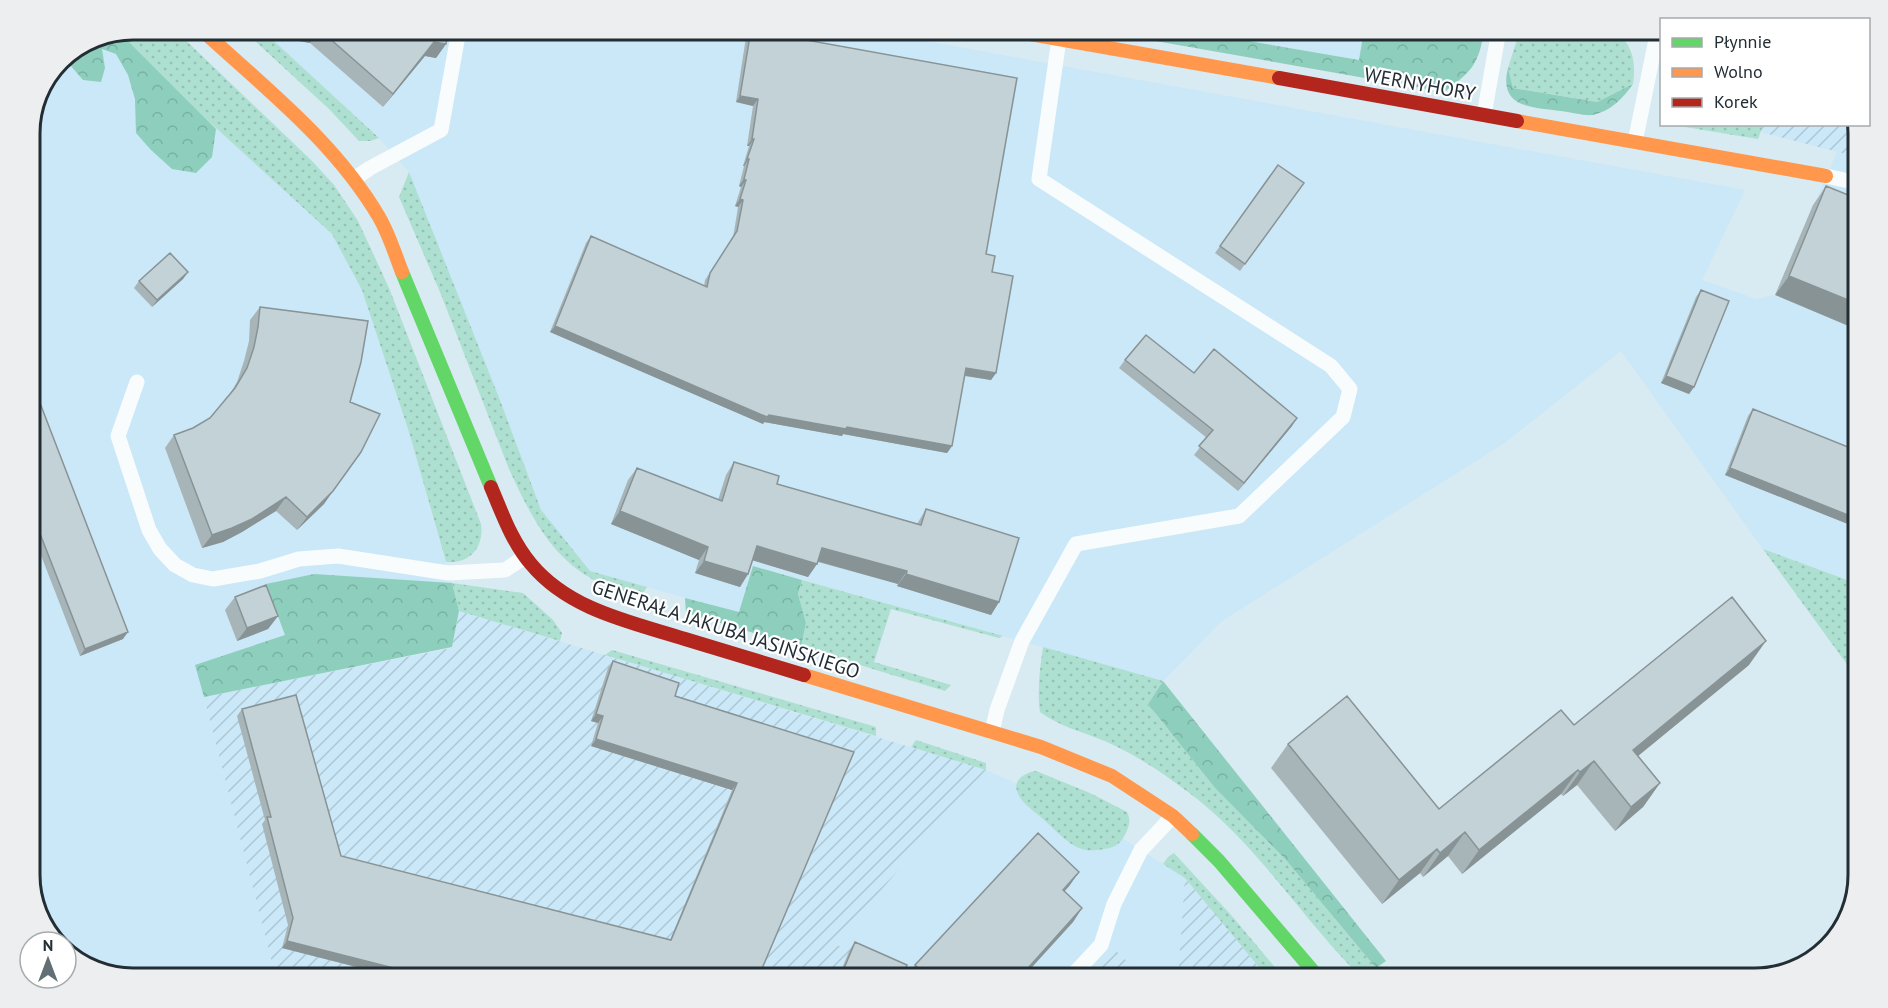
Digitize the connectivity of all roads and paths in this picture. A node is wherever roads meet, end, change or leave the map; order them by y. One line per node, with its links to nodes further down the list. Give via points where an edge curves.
1 (213, 41): 10 (street, GENERAŁA JAKUBA JASIŃSKIEGO, via 327,146)
2 (457, 41): 10 (lane, via 441,130)
3 (1069, 41): 14 (lane, via 1039,179 1331,366 1350,389 1343,417 1239,516 1076,544 1022,641)
4 (1091, 41): 7 (street, WERNYHORY)
5 (1496, 41): 7 (lane)
6 (1656, 41): 8 (lane)
7 (1484, 115): 8 (street, WERNYHORY)
8 (1635, 142): 9 (street, WERNYHORY)
9 (1826, 176): 11 (lane)
10 (354, 179): 13 (street, GENERAŁA JAKUBA JASIŃSKIEGO, via 380,219 508,527)
11 (1847, 181)
12 (136, 382): 13 (lane, via 118,436 149,530 175,565 194,575 213,579 299,559 338,556 448,573 505,570)
13 (525, 557): 14 (street, GENERAŁA JAKUBA JASIŃSKIEGO, via 560,590 603,614)
14 (992, 732): 15 (street, GENERAŁA JAKUBA JASIŃSKIEGO, via 1112,776)
15 (1173, 816): 16 (lane, via 1141,850 1114,904 1101,945); 17 (street, GENERAŁA JAKUBA JASIŃSKIEGO, via 1219,861)
16 (1079, 968)
17 (1310, 968)

